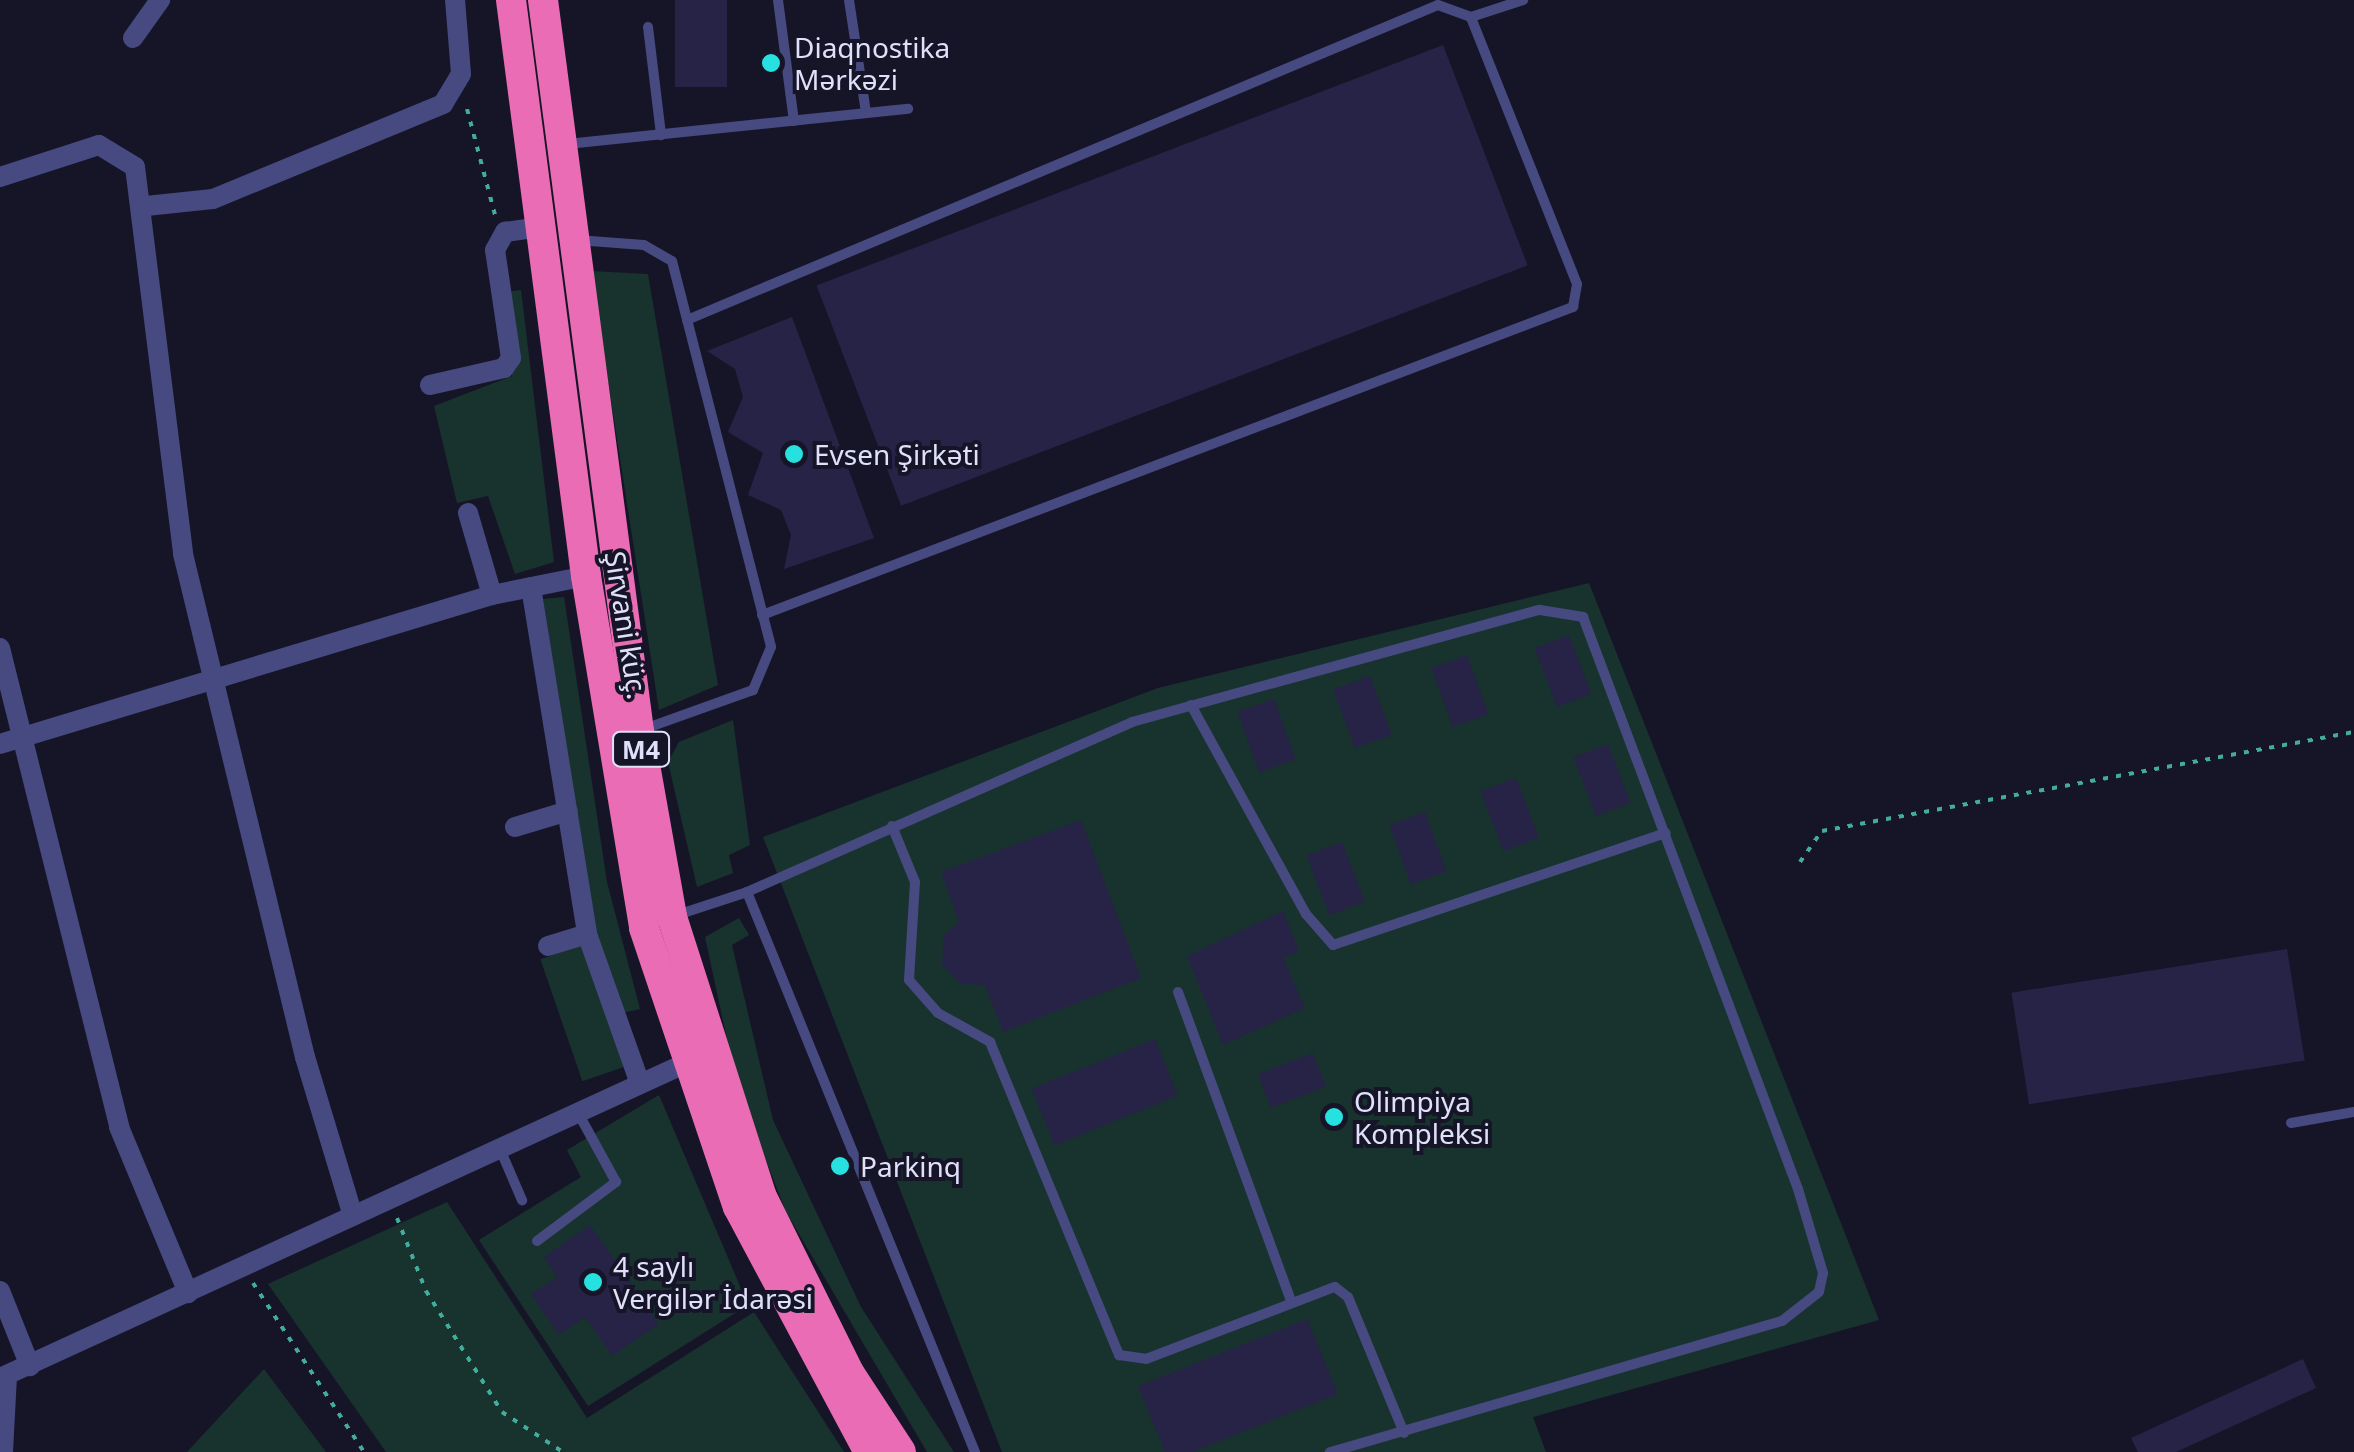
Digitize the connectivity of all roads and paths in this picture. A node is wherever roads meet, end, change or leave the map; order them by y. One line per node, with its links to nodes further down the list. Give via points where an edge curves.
1 (160, 0): 10 (street)
2 (455, 0): 11 (street, via 463,53)
3 (511, 0): 19 (highway, Şirvani küç. / M4)
4 (543, 0): 16 (highway, M4)
5 (778, 0): 14 (lane)
6 (849, 0): 13 (lane)
7 (1523, 0): 8 (lane)
8 (1472, 18): 22 (lane, via 1438,5); 28 (lane, via 1577,284 1573,307)
9 (648, 27): 15 (lane)
10 (134, 38)
11 (453, 90): 18 (street, via 422,116 213,198); 20 (path, via 476,130 484,185)
12 (908, 109): 13 (lane)
13 (866, 113): 14 (lane)
14 (794, 121): 15 (lane)
15 (661, 135): 16 (lane)
16 (561, 145): 21 (highway, M4)
17 (0, 176): 18 (street, via 99,145 135,167)
18 (146, 206): 30 (street, via 171,469)
19 (540, 227): 20 (street); 25 (highway, Şirvani küç. / M4)
20 (505, 232): 23 (street, via 495,250 510,358 495,373)
21 (574, 240): 22 (lane, via 663,251); 32 (highway, M4)
22 (686, 320): 28 (lane)
23 (430, 385)
24 (468, 513): 27 (street)
25 (586, 576): 26 (street); 45 (highway, Şirvani küç. / M4, via 644,928)
26 (532, 587): 27 (street); 35 (street)
27 (492, 595): 30 (street)
28 (762, 615): 32 (lane, via 768,670 753,690)
29 (0, 648): 34 (street)
30 (213, 680): 34 (street); 53 (street)
31 (1192, 705): 36 (lane); 38 (lane, via 1306,914 1333,944); 38 (lane, via 1415,640 1572,610 1590,629)
32 (639, 731): 41 (highway, M4)
33 (2354, 732): 39 (path, via 1822,831)
34 (10, 741): 57 (street, via 119,1128)
35 (568, 811): 37 (street); 42 (street)
36 (892, 826): 40 (lane); 58 (lane, via 915,882 909,980 938,1013 990,1042 1119,1356 1146,1359)
37 (515, 827)
38 (1666, 834): 61 (lane, via 1798,1189 1822,1273 1819,1292 1782,1321)
39 (1800, 862)
40 (746, 892): 41 (lane); 67 (lane)
41 (672, 917): 66 (highway, M4, via 762,1197 841,1356)
42 (587, 934): 43 (street); 46 (street)
43 (548, 946)
44 (1178, 992): 58 (lane)
45 (684, 1064): 46 (street); 65 (highway, Şirvani küç. / M4, via 759,1254)
46 (640, 1084): 48 (street)
47 (2354, 1112): 49 (lane)
48 (578, 1113): 50 (street); 54 (lane, via 616,1182)
49 (2292, 1123)
50 (500, 1149): 51 (street); 52 (lane)
51 (390, 1200): 53 (street); 64 (path, via 426,1291 502,1412)
52 (522, 1200)
53 (352, 1213): 55 (street)
54 (538, 1240)
55 (245, 1270): 57 (street); 63 (path)
56 (0, 1291): 59 (street)
57 (188, 1294): 59 (street)
58 (1291, 1301): 61 (lane, via 1335,1288 1348,1297)
59 (30, 1366): 60 (street)
60 (4, 1376): 62 (street)
61 (1404, 1433): 68 (lane)
62 (4, 1452)
63 (364, 1452)
64 (562, 1452)
65 (869, 1452)
66 (901, 1452)
67 (975, 1452)
68 (1330, 1452)

